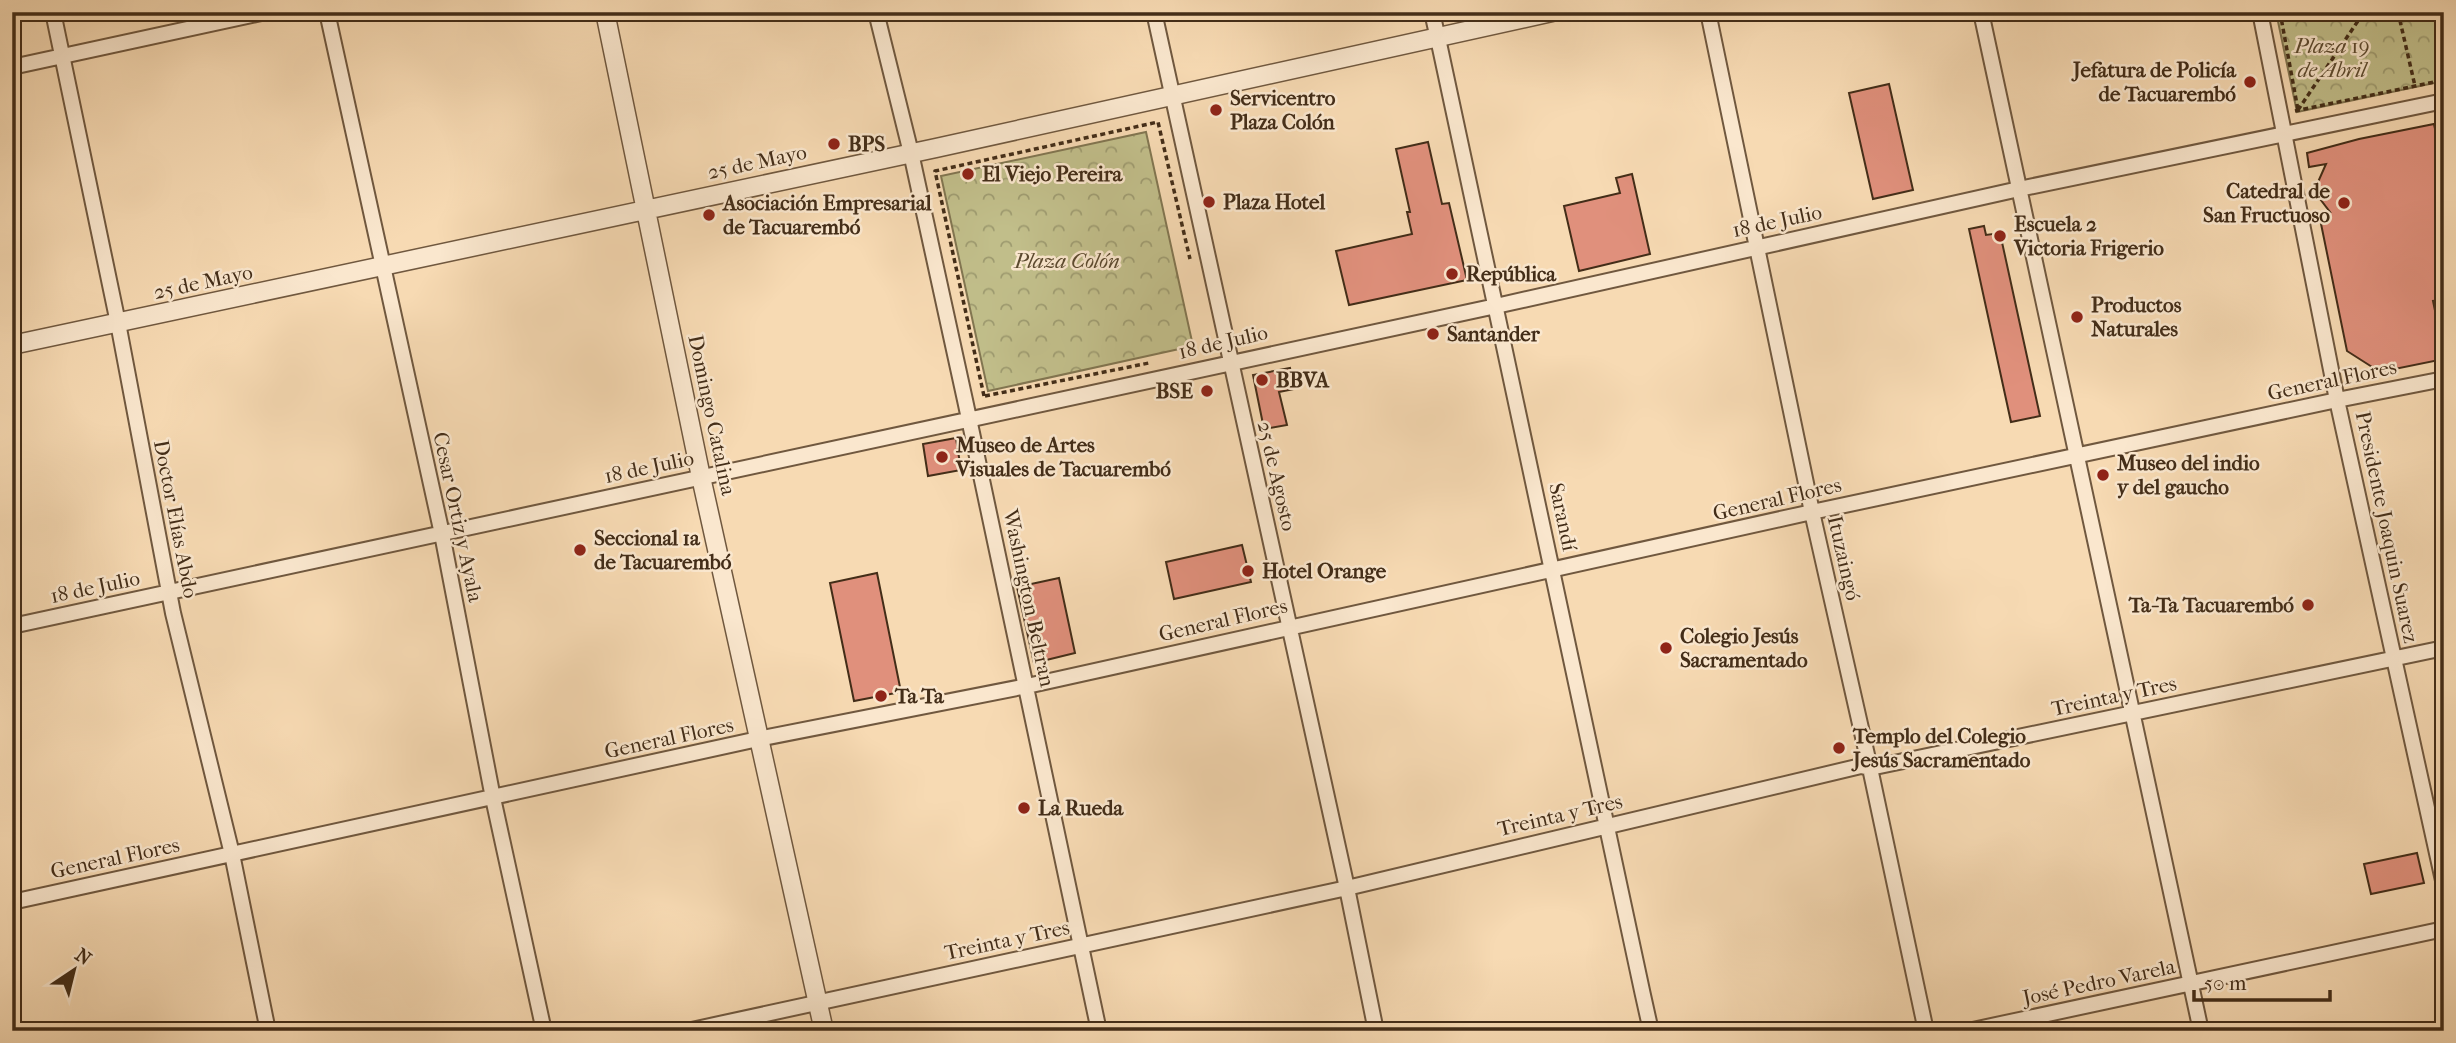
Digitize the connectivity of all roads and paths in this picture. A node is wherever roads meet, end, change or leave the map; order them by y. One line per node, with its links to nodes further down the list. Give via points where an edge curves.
1 (54, 12): 17 (street, Doctor Elías Abdo)
2 (266, 12): 17 (street)
3 (327, 12): 29 (street, Cesar Ortiz y Ayala)
4 (605, 12): 27 (street, Domingo Catalina)
5 (876, 12): 25 (street, Washington Beltran)
6 (1154, 12): 21 (street, 25 de Agosto)
7 (1433, 12): 16 (street, Sarandí)
8 (1552, 12): 16 (street, 25 de Mayo)
9 (1708, 12): 28 (street, Ituzaingó)
10 (1981, 12): 26 (street)
11 (2260, 12): 24 (street, Presidente Joaquin Suarez)
12 (2302, 12): 15 (path)
13 (2364, 12): 15 (path, via 2298,110)
14 (2398, 12): 20 (path)
15 (2280, 15)
16 (1438, 37): 21 (street, 25 de Mayo); 31 (street, Sarandí)
17 (63, 56): 18 (street); 32 (street, Doctor Elías Abdo)
18 (12, 67)
19 (2444, 80): 20 (path)
20 (2415, 86): 23 (path)
21 (1171, 96): 25 (street, 25 de Mayo); 35 (street, 25 de Agosto)
22 (2444, 101): 24 (street, 18 de Julio)
23 (2305, 109)
24 (2284, 135): 26 (street, 18 de Julio); 37 (street, Presidente Joaquin Suarez)
25 (911, 153): 27 (street, 25 de Mayo); 38 (street, Washington Beltran)
26 (2019, 189): 28 (street, 18 de Julio); 39 (street)
27 (646, 208): 29 (street, 25 de Mayo); 40 (street, Domingo Catalina)
28 (1757, 247): 31 (street, 18 de Julio); 41 (street, Ituzaingó)
29 (382, 267): 32 (street, 25 de Mayo); 42 (street, Cesar Ortiz y Ayala)
30 (1192, 269): 34 (path, via 1158,122 934,171 984,396)
31 (1496, 306): 35 (street, 18 de Julio); 43 (street, Sarandí)
32 (118, 323): 33 (street, 25 de Mayo); 44 (street, Doctor Elías Abdo)
33 (12, 345)
34 (1158, 361)
35 (1230, 362): 38 (street, 18 de Julio); 46 (street, 25 de Agosto)
36 (2444, 379): 37 (street, General Flores)
37 (2337, 400): 39 (street, General Flores); 48 (street, Presidente Joaquin Suarez)
38 (969, 420): 40 (street, 18 de Julio); 49 (street, Washington Beltran)
39 (2078, 456): 41 (street, General Flores); 50 (street)
40 (701, 477): 42 (street, 18 de Julio); 51 (street, Domingo Catalina)
41 (1812, 512): 43 (street, General Flores); 52 (street, Ituzaingó)
42 (442, 534): 44 (street, 18 de Julio); 53 (street, Cesar Ortiz y Ayala)
43 (1554, 571): 46 (street, General Flores); 54 (street, Sarandí)
44 (169, 592): 45 (street, 18 de Julio); 55 (street, Doctor Elías Abdo)
45 (12, 626)
46 (1289, 626): 49 (street, General Flores); 57 (street, 25 de Agosto)
47 (2444, 648): 48 (street, Treinta y Tres)
48 (2394, 658): 50 (street, Treinta y Tres); 56 (street, Presidente Joaquin Suarez)
49 (1027, 686): 51 (street, General Flores); 60 (street, Washington Beltran)
50 (2133, 714): 52 (street, Treinta y Tres); 61 (street)
51 (758, 740): 53 (street, General Flores); 62 (street, Domingo Catalina)
52 (1870, 768): 54 (street, Treinta y Tres, via 1861,766); 70 (street, Ituzaingó)
53 (493, 798): 55 (street, General Flores); 64 (street, Cesar Ortiz y Ayala)
54 (1605, 825): 57 (street, Treinta y Tres); 69 (street, Sarandí)
55 (232, 854): 58 (street, General Flores); 63 (street, Doctor Elías Abdo)
56 (2444, 885)
57 (1347, 888): 60 (street, Treinta y Tres); 68 (street, 25 de Agosto)
58 (12, 902)
59 (2444, 929): 61 (street, José Pedro Varela)
60 (1080, 945): 62 (street, Treinta y Tres); 67 (street, Washington Beltran)
61 (2191, 984): 71 (street, José Pedro Varela); 72 (street)
62 (819, 1003): 65 (street, Treinta y Tres); 66 (street, Domingo Catalina)
63 (268, 1031)
64 (544, 1031)
65 (687, 1031)
66 (824, 1031)
67 (1099, 1031)
68 (1376, 1031)
69 (1651, 1031)
70 (1926, 1031)
71 (1968, 1031)
72 (2201, 1031)

